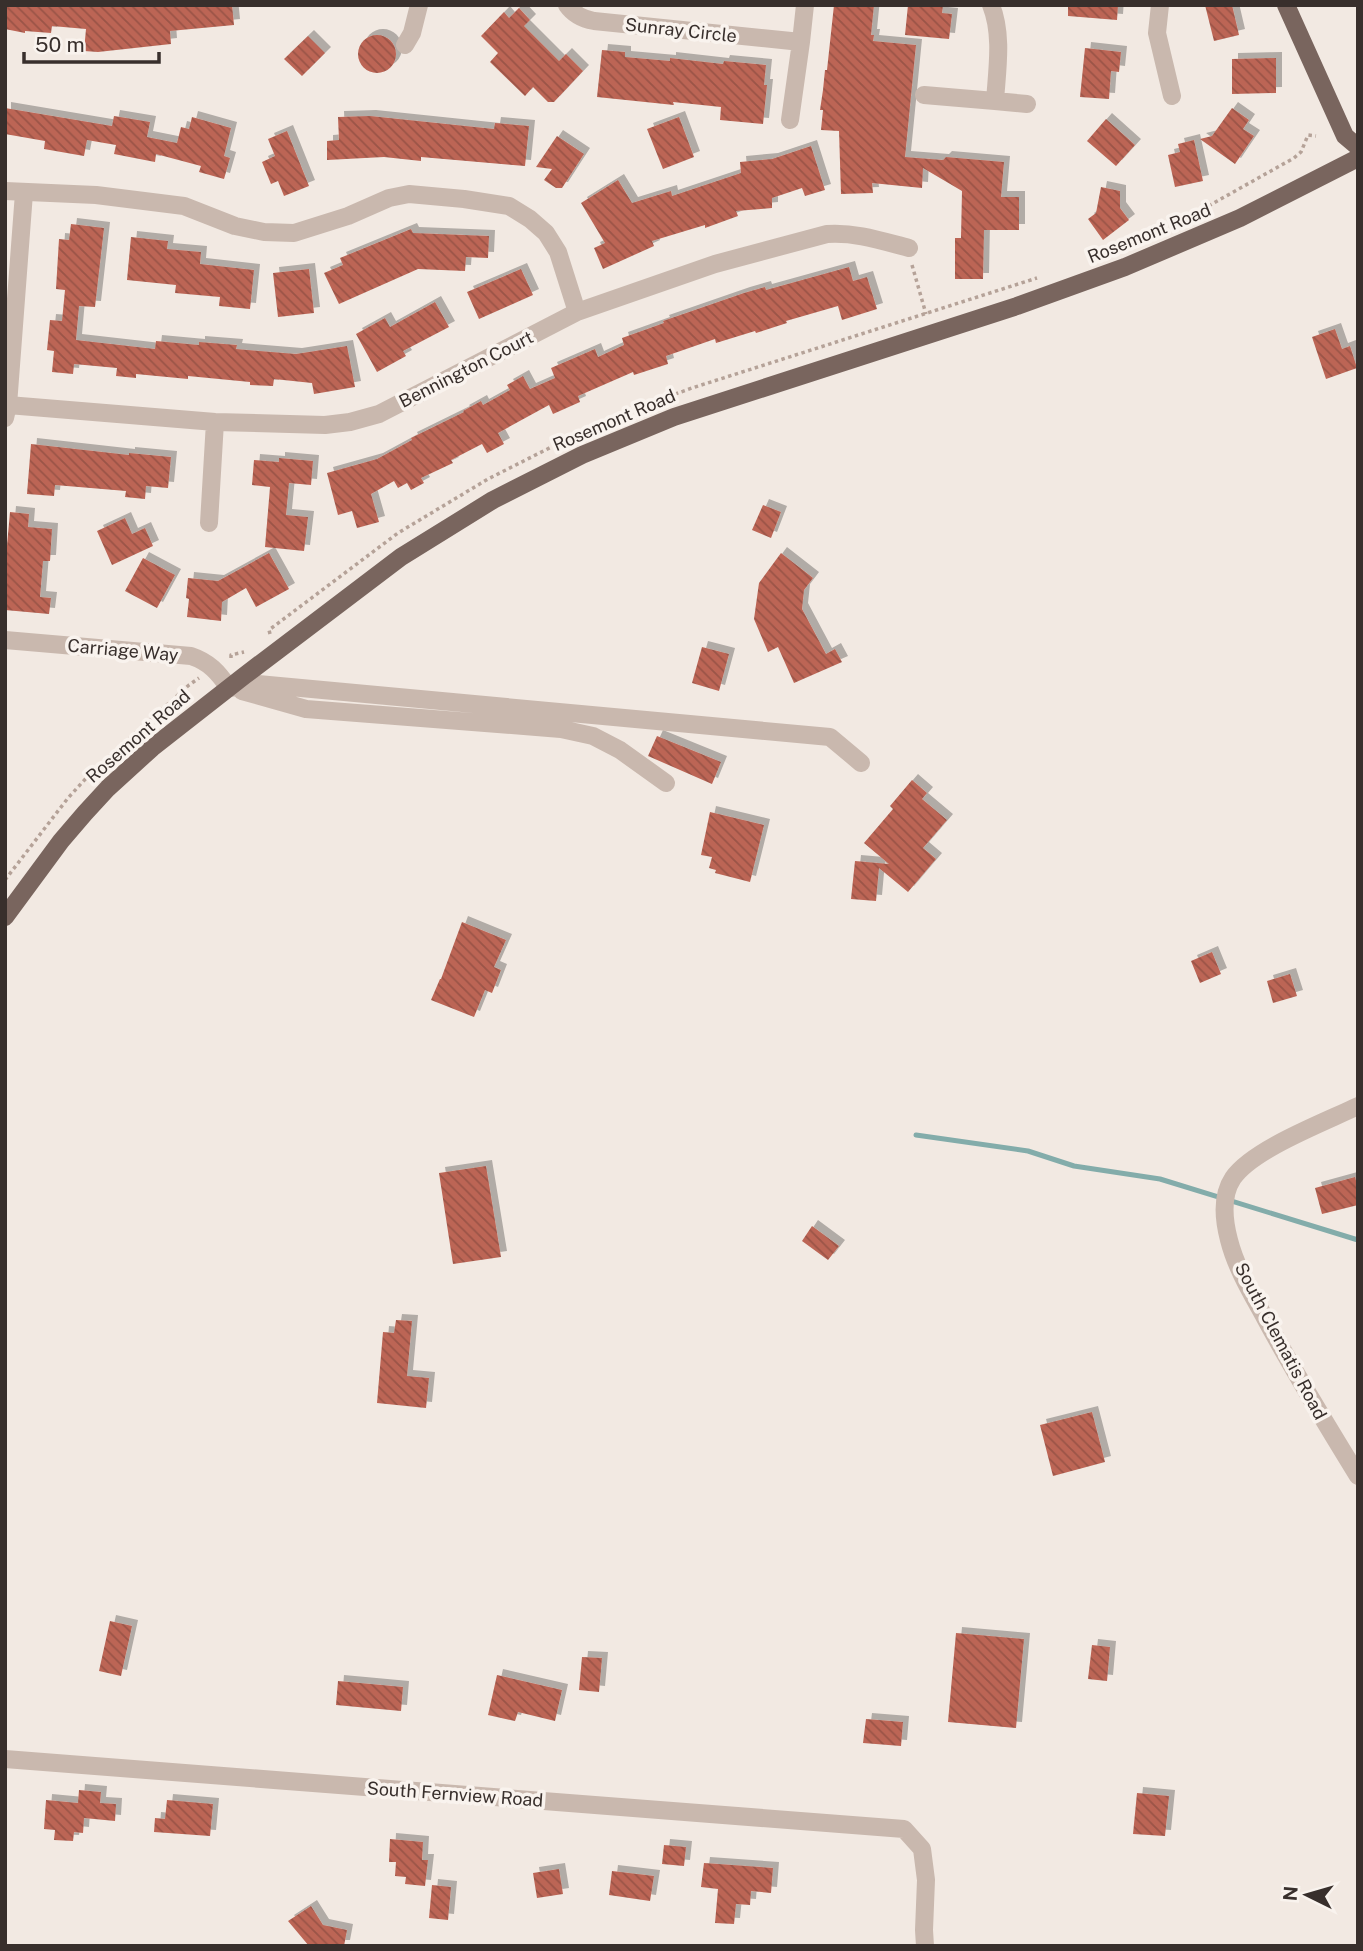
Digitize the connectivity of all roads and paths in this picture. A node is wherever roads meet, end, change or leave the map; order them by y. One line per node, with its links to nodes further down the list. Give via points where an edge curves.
1 (419, 5): 8 (street)
2 (567, 5): 7 (street, Sunray Circle, via 583,19 594,21)
3 (806, 5): 7 (street)
4 (1160, 5): 10 (street, via 1157,33)
5 (1286, 5): 15 (main road, via 1345,136)
6 (994, 12): 11 (street, via 998,53)
7 (801, 42): 13 (street)
8 (405, 45)
9 (924, 95): 11 (street)
10 (1172, 96)
11 (995, 101): 12 (street)
12 (1027, 104)
13 (790, 120)
14 (1317, 136): 19 (path, via 1308,135 1294,158)
15 (1358, 147)
16 (1358, 158): 28 (main road, Rosemont Road, via 1240,218 1098,277 674,416 572,460 493,500 401,557)
17 (5, 191): 18 (street)
18 (24, 193): 22 (street, via 160,202 184,206 235,226 294,233 409,194 509,206 546,233 558,252); 24 (street)
19 (1170, 228)
20 (909, 248): 22 (street, Bennington Court, via 868,237 824,234 715,264)
21 (916, 280): 23 (path)
22 (577, 312): 25 (street, Bennington Court, via 379,414 325,425)
23 (926, 314)
24 (6, 411): 25 (street, Bennington Court)
25 (215, 422): 26 (street)
26 (209, 523)
27 (5, 639): 28 (street, Carriage Way, via 191,656 215,668)
28 (229, 688): 29 (street, via 258,684 830,737); 30 (street, via 306,709 561,729 593,736); 31 (main road, Rosemont Road, via 108,788 61,841)
29 (861, 763)
30 (666, 783)
31 (5, 917)
32 (1358, 1106): 33 (street, South Clematis Road, via 1276,1145 1241,1169 1224,1202 1229,1241 1247,1286)
33 (1358, 1476)
34 (5, 1759): 35 (street, South Fernview Road, via 904,1829 922,1849)
35 (925, 1946)

